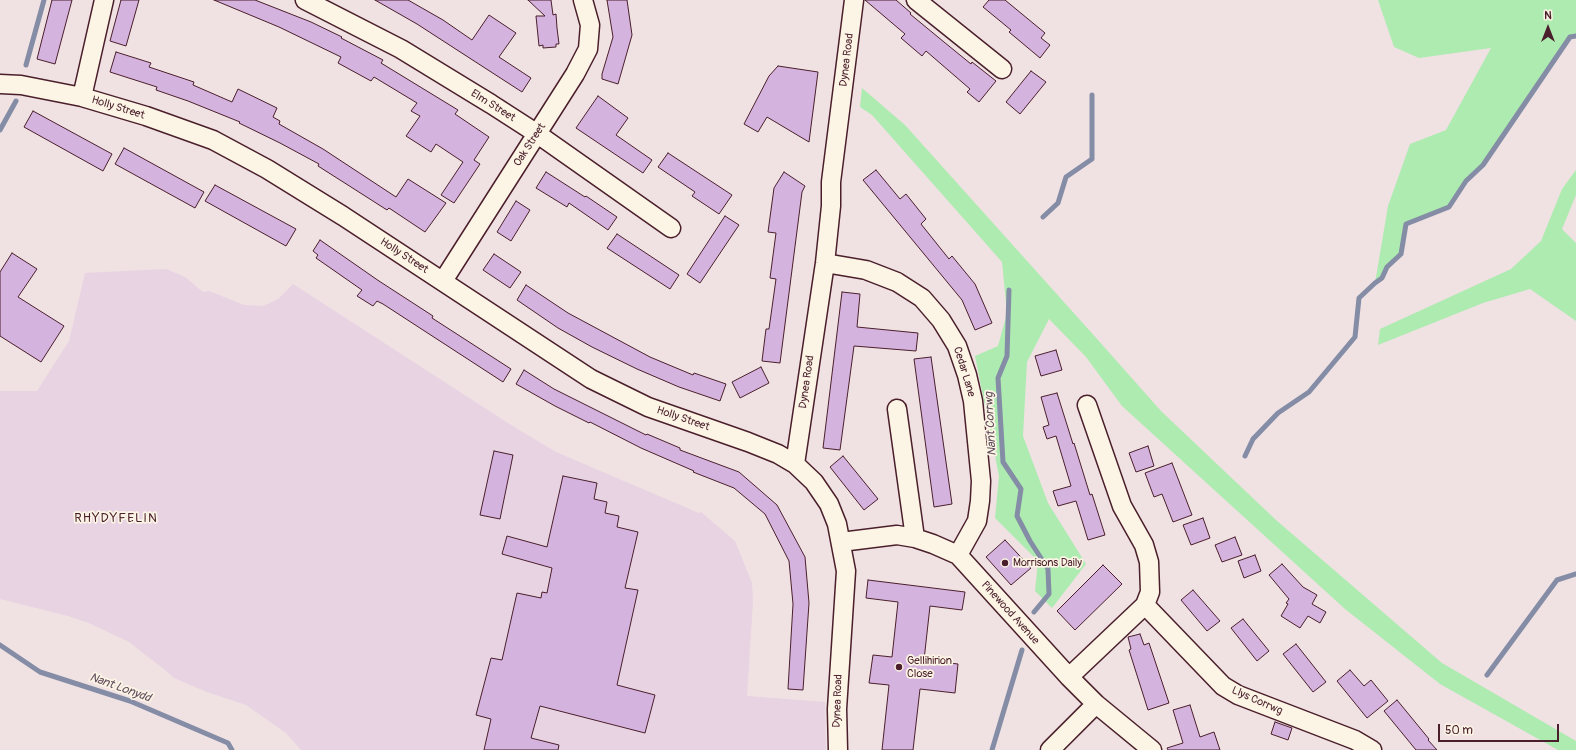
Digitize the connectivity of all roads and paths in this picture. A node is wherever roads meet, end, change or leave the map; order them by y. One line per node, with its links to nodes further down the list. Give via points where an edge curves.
1 (104, 0): 8 (street)
2 (305, 0): 9 (street, Elm Street, via 401,49)
3 (583, 0): 9 (street, Oak Street, via 590,25 588,49)
4 (854, 0): 11 (street, Dynea Road, via 831,182)
5 (916, 0): 6 (street)
6 (1002, 70)
7 (0, 84): 8 (street, Holly Street, via 21,84)
8 (82, 97): 12 (street, Holly Street, via 146,116 219,144 268,169)
9 (536, 134): 10 (street, Elm Street); 12 (street, Oak Street)
10 (671, 228)
11 (825, 263): 15 (street, Dynea Road); 18 (street, Cedar Lane, via 866,270 897,282 922,298 941,320 957,346 973,401 981,481 977,521)
12 (443, 282): 15 (street, Holly Street, via 591,379 648,407 748,442)
13 (1087, 405): 19 (street, via 1122,506 1144,545 1149,562 1150,592)
14 (897, 409): 16 (street)
15 (795, 464): 17 (street, Dynea Road, via 814,482 829,504 838,524)
16 (915, 538): 17 (street, Pinewood Avenue, via 897,535); 18 (street, Pinewood Avenue)
17 (842, 542): 22 (street, Dynea Road, via 846,571 837,709)
18 (958, 555): 20 (street, Pinewood Avenue)
19 (1144, 605): 20 (street); 25 (street, Llys Corrwg, via 1223,686 1238,696 1355,740)
20 (1069, 677): 21 (street, Pinewood Avenue)
21 (1096, 704): 23 (street); 24 (street, Pinewood Avenue)
22 (838, 750)
23 (1050, 750)
24 (1152, 750)
25 (1372, 750)

